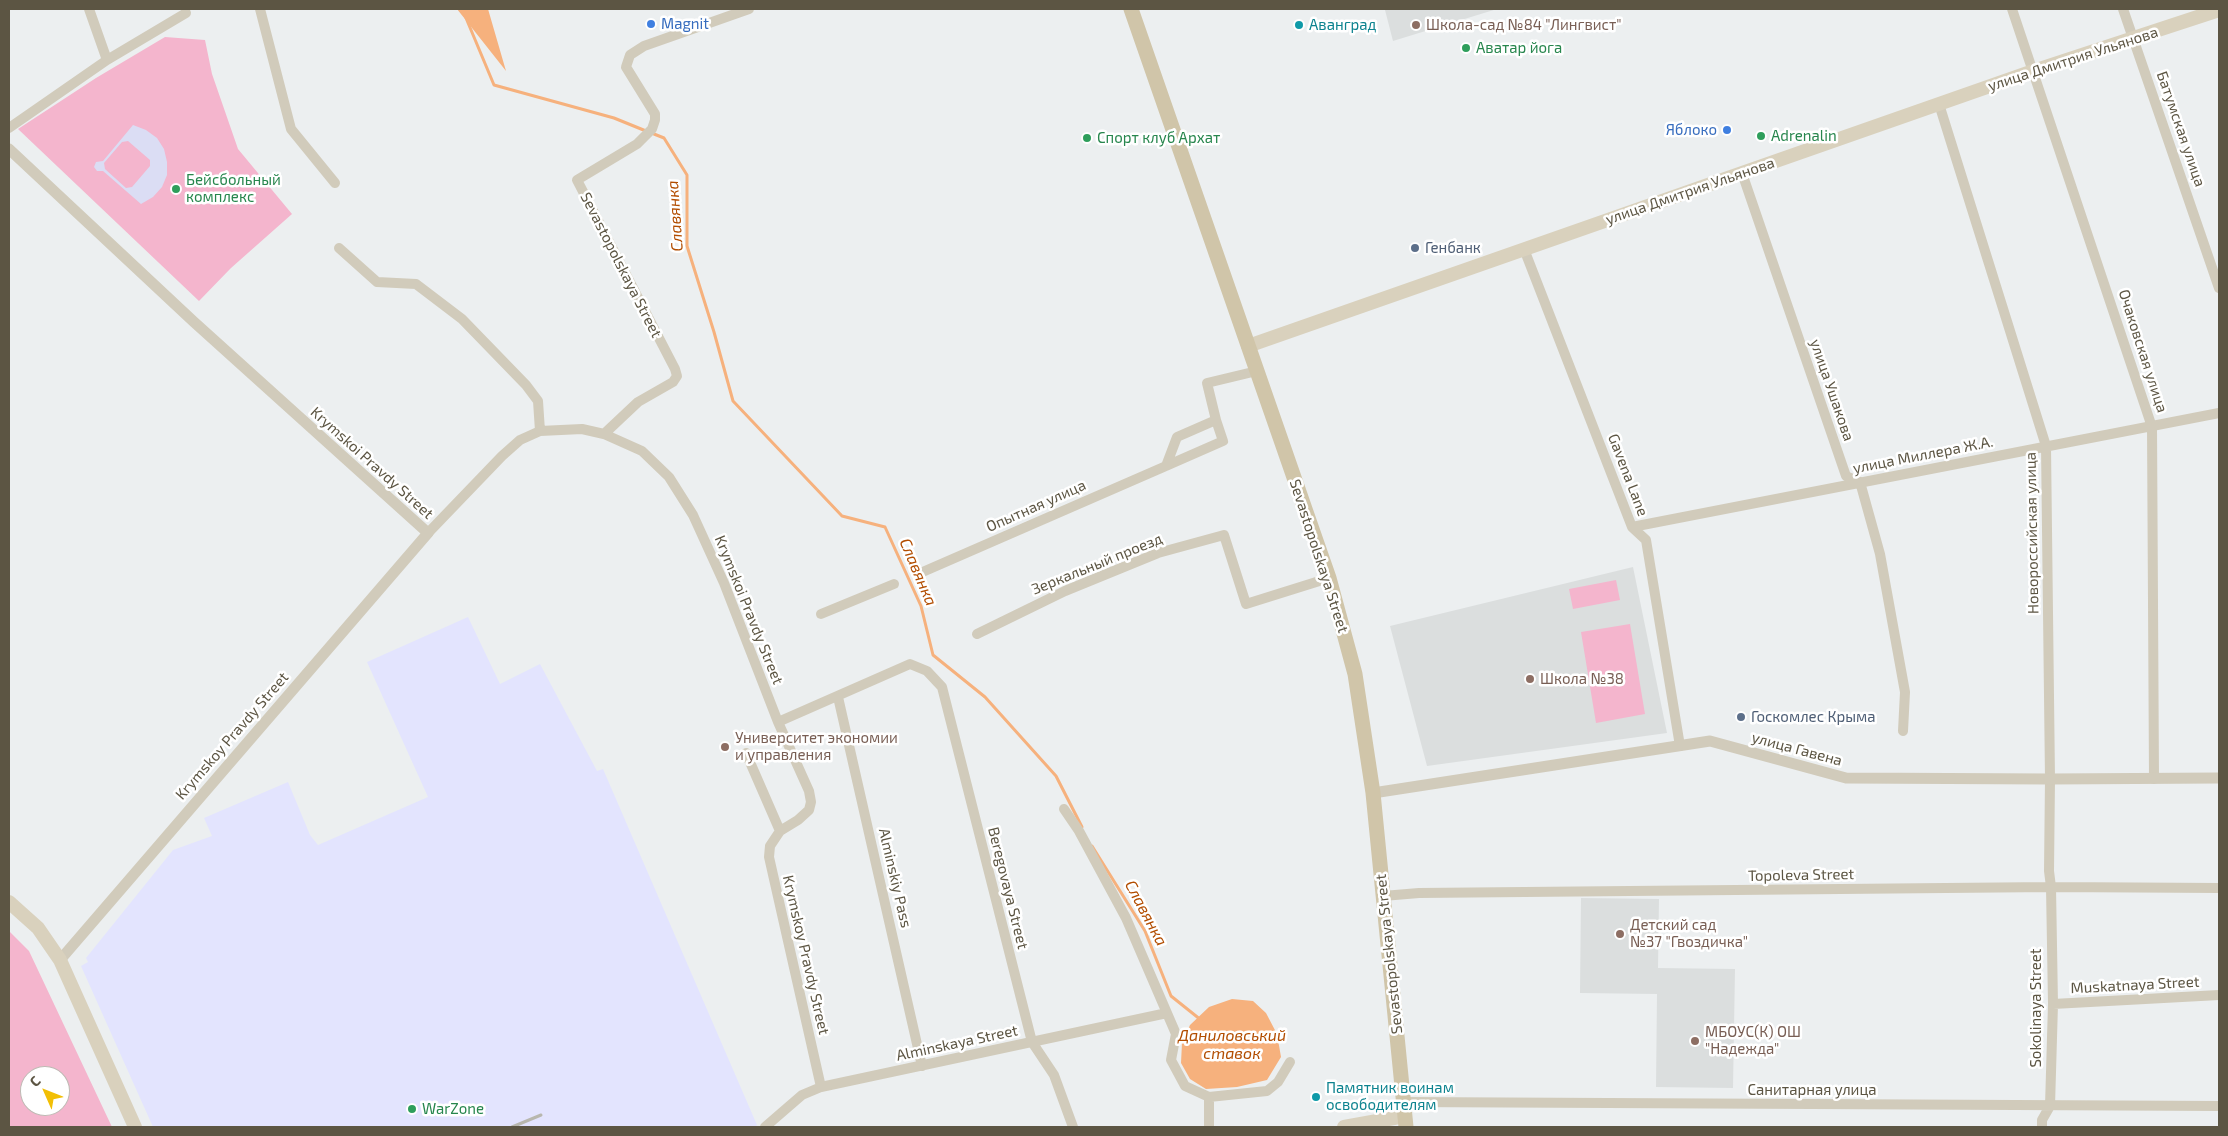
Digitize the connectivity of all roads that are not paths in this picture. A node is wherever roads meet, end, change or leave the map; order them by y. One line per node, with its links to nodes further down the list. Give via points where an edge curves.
1 (89, 9): 10 (street)
2 (260, 9): 16 (street, via 290,129)
3 (749, 9): 26 (street, Sevastopolskaya Street, via 644,46 630,55 626,67 656,120 637,144 577,180 677,376 673,382 638,402)
4 (1131, 9): 20 (main road, Sevastopolskaya Street)
5 (2012, 9): 11 (street, Очаковская улица)
6 (2123, 9): 9 (street, Батумская улица)
7 (2219, 10): 9 (main road, улица Дмитрия Ульянова)
8 (186, 13): 10 (street)
9 (2134, 39): 11 (main road, улица Дмитрия Ульянова); 19 (street, Батумская улица)
10 (107, 60): 13 (street)
11 (2033, 71): 12 (main road, улица Дмитрия Ульянова); 24 (street, Очаковская улица)
12 (1938, 104): 15 (main road, улица Дмитрия Ульянова); 27 (street, Новороссийская улица)
13 (9, 128)
14 (9, 149): 31 (street, Krymskoi Pravdy Street)
15 (1742, 173): 18 (main road, улица Дмитрия Ульянова); 29 (street, улица Ушакова, via 1846,476)
16 (335, 182)
17 (338, 248): 25 (street, via 377,282 416,284 462,319 538,401)
18 (1524, 249): 20 (main road, улица Дмитрия Ульянова); 30 (street, Gavena Lane)
19 (2219, 288)
20 (1248, 346): 21 (main road, Sevastopolskaya Street)
21 (1257, 371): 23 (street, Опытная улица, via 1207,383); 33 (main road, Sevastopolskaya Street)
22 (2219, 413): 24 (street, улица Миллера Ж.А.)
23 (1216, 420): 28 (street, via 1177,437); 28 (street, Опытная улица, via 1224,441)
24 (2152, 427): 27 (street, улица Миллера Ж.А.); 44 (street, Очаковская улица)
25 (540, 431): 26 (street, Krymskoi Pravdy Street, via 582,429); 31 (street, Krymskoi Pravdy Street, via 520,440 502,456)
26 (604, 434): 38 (street, Krymskoi Pravdy Street, via 642,450 656,462 693,515 724,582)
27 (2046, 446): 29 (street, улица Миллера Ж.А.); 43 (street, Новороссийская улица)
28 (1166, 466): 32 (street, Опытная улица)
29 (1860, 482): 30 (street, улица Миллера Ж.А.); 39 (street, via 1880,554 1905,692)
30 (1632, 527): 40 (street, Gavena Lane, via 1646,540)
31 (428, 533): 52 (street, Krymskoy Pravdy Street)
32 (918, 574)
33 (1329, 578): 36 (street, Зеркальный проезд, via 1246,604 1224,535 1149,557 1065,591); 45 (main road, Sevastopolskaya Street, via 1356,674)
34 (894, 584): 35 (street)
35 (821, 614)
36 (977, 634)
37 (838, 697): 38 (street); 56 (street, Beregovaya Street, via 910,664 927,671 942,687); 58 (street, Alminskiy Pass)
38 (778, 722): 47 (street, Krymskoi Pravdy Street, via 811,802 809,810)
39 (1902, 731)
40 (1680, 746): 43 (street, улица Гавена, via 1710,741 1846,778); 45 (street, улица Гавена)
41 (746, 753): 47 (street)
42 (2219, 778): 44 (street, улица Гавена)
43 (2050, 779): 44 (street, улица Гавена); 48 (street, Новороссийская улица, via 2048,871)
44 (2154, 779)
45 (1373, 792): 50 (main road, Sevastopolskaya Street)
46 (1064, 809): 55 (street, via 1126,918)
47 (780, 831): 59 (street, Krymskoy Pravdy Street, via 770,846 769,857)
48 (2051, 887): 49 (street, Topoleva Street); 50 (street, Topoleva Street, via 1412,893); 54 (street, Sokolinaya Street)
49 (2219, 888)
50 (1383, 896): 63 (main road, Sevastopolskaya Street)
51 (9, 902): 52 (main road, via 38,928)
52 (60, 960): 64 (main road)
53 (2219, 995): 54 (street, Muskatnaya Street)
54 (2053, 1004): 61 (street, Sokolinaya Street)
55 (1167, 1013): 56 (street, Alminskaya Street); 60 (street, via 1176,1034 1171,1060 1186,1086)
56 (1032, 1042): 58 (street, Alminskaya Street); 66 (street, Beregovaya Street, via 1054,1075)
57 (1290, 1062): 60 (street, via 1278,1082 1267,1091)
58 (922, 1066): 59 (street, Alminskaya Street)
59 (821, 1087): 65 (street, Alminskaya Street, via 802,1095)
60 (1209, 1097): 67 (street)
61 (2050, 1106): 62 (street, Санитарная улица); 63 (street, Санитарная улица); 69 (street, Sokolinaya Street)
62 (2219, 1106)
63 (1405, 1115): 68 (main road)
64 (135, 1127)
65 (765, 1127)
66 (1073, 1127)
67 (1209, 1127)
68 (1344, 1127)
69 (2042, 1127)

